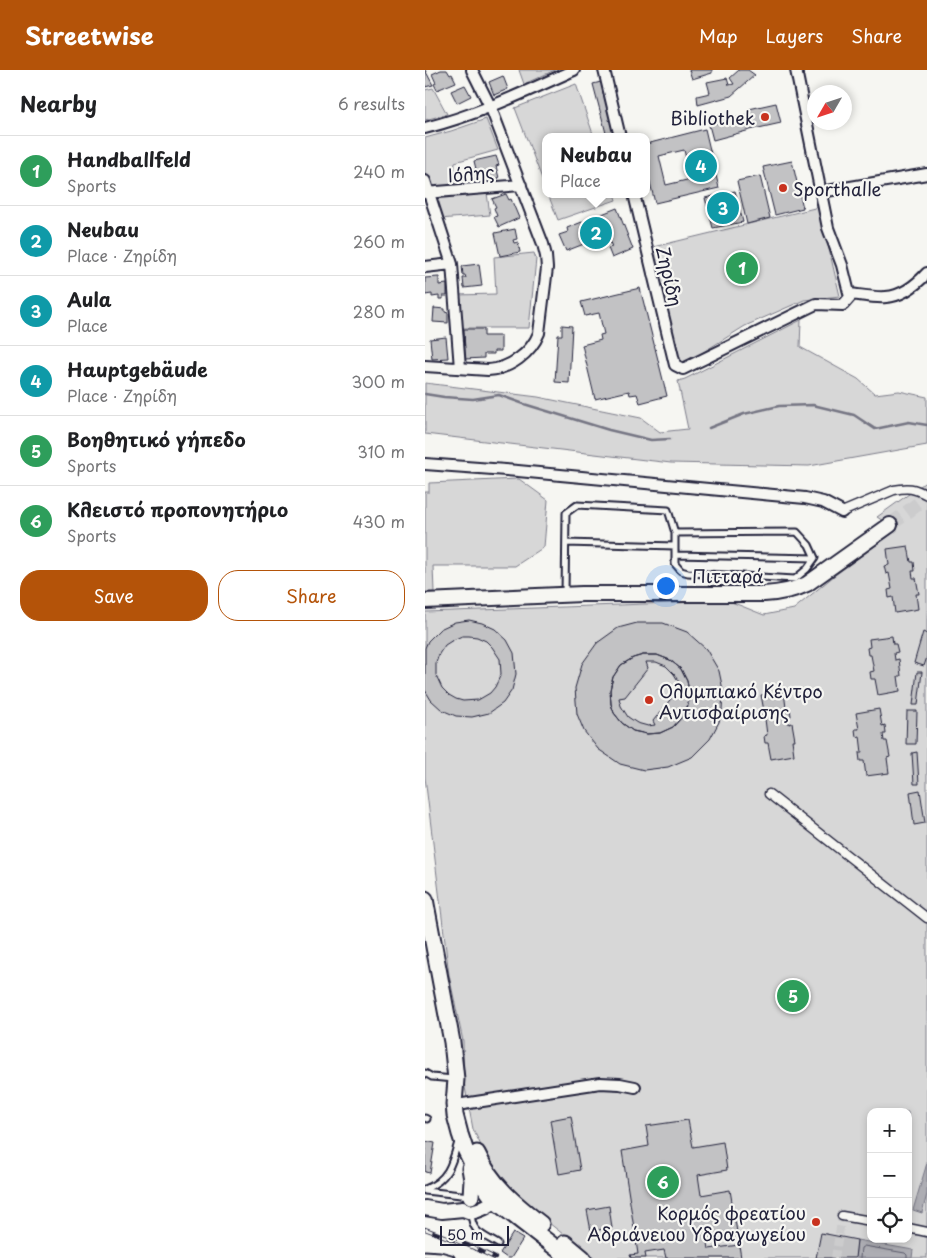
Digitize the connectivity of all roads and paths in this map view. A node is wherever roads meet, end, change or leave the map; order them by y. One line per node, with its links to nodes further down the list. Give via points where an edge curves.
1 (472, 70): 5 (street)
2 (575, 70): 5 (street)
3 (604, 70): 7 (street)
4 (796, 70): 11 (street)
5 (491, 108): 6 (street); 10 (street)
6 (425, 128)
7 (619, 133)
8 (927, 174): 11 (street)
9 (425, 181): 12 (street)
10 (521, 185): 12 (street, Ιόλης); 19 (street, via 546,256 539,333 530,349 504,367 496,370)
11 (821, 192): 17 (street, via 828,228)
12 (427, 193): 14 (street)
13 (635, 198): 17 (street, Ζηρίδη, via 675,365 683,369 816,304 843,306)
14 (452, 264): 15 (street); 19 (street)
15 (425, 267)
16 (927, 272): 17 (street, via 919,282 903,292 887,297)
17 (849, 294)
18 (425, 366): 19 (street)
19 (460, 368)
20 (425, 464): 22 (street, via 805,498 823,502)
21 (927, 495): 22 (street, via 916,489 902,488)
22 (842, 512)
23 (890, 525): 29 (street, Πιτταρά, via 807,584 788,591 764,594)
24 (675, 533): 25 (lane, via 668,510 577,505 566,513); 26 (lane); 28 (lane, via 797,532)
25 (566, 543): 26 (lane); 29 (lane)
26 (675, 546): 27 (lane)
27 (675, 555): 28 (lane); 28 (lane, via 677,568 688,573 795,579)
28 (815, 558)
29 (565, 595): 30 (street, Πιτταρά)
30 (425, 601)
31 (769, 794): 33 (street)
32 (425, 899): 34 (main road)
33 (927, 918)
34 (429, 945): 36 (main road, via 452,1042)
35 (425, 1073): 36 (lane, via 432,1077)
36 (456, 1079): 38 (main road); 39 (main road, via 454,1104)
37 (635, 1087): 38 (street, via 600,1083)
38 (463, 1104): 42 (main road, via 477,1153)
39 (460, 1134): 40 (main road); 41 (lane, via 447,1173)
40 (469, 1159): 42 (main road, via 481,1182); 43 (main road, via 472,1180)
41 (425, 1190): 43 (lane)
42 (496, 1196): 43 (street); 52 (main road); 53 (main road)
43 (468, 1206): 44 (street, via 442,1211); 49 (lane, via 476,1231)
44 (425, 1208)
45 (842, 1216): 46 (street)
46 (867, 1220)
47 (912, 1229): 48 (street)
48 (927, 1232)
49 (498, 1244)
50 (425, 1254): 51 (lane)
51 (451, 1258)
52 (569, 1258)
53 (583, 1258)

